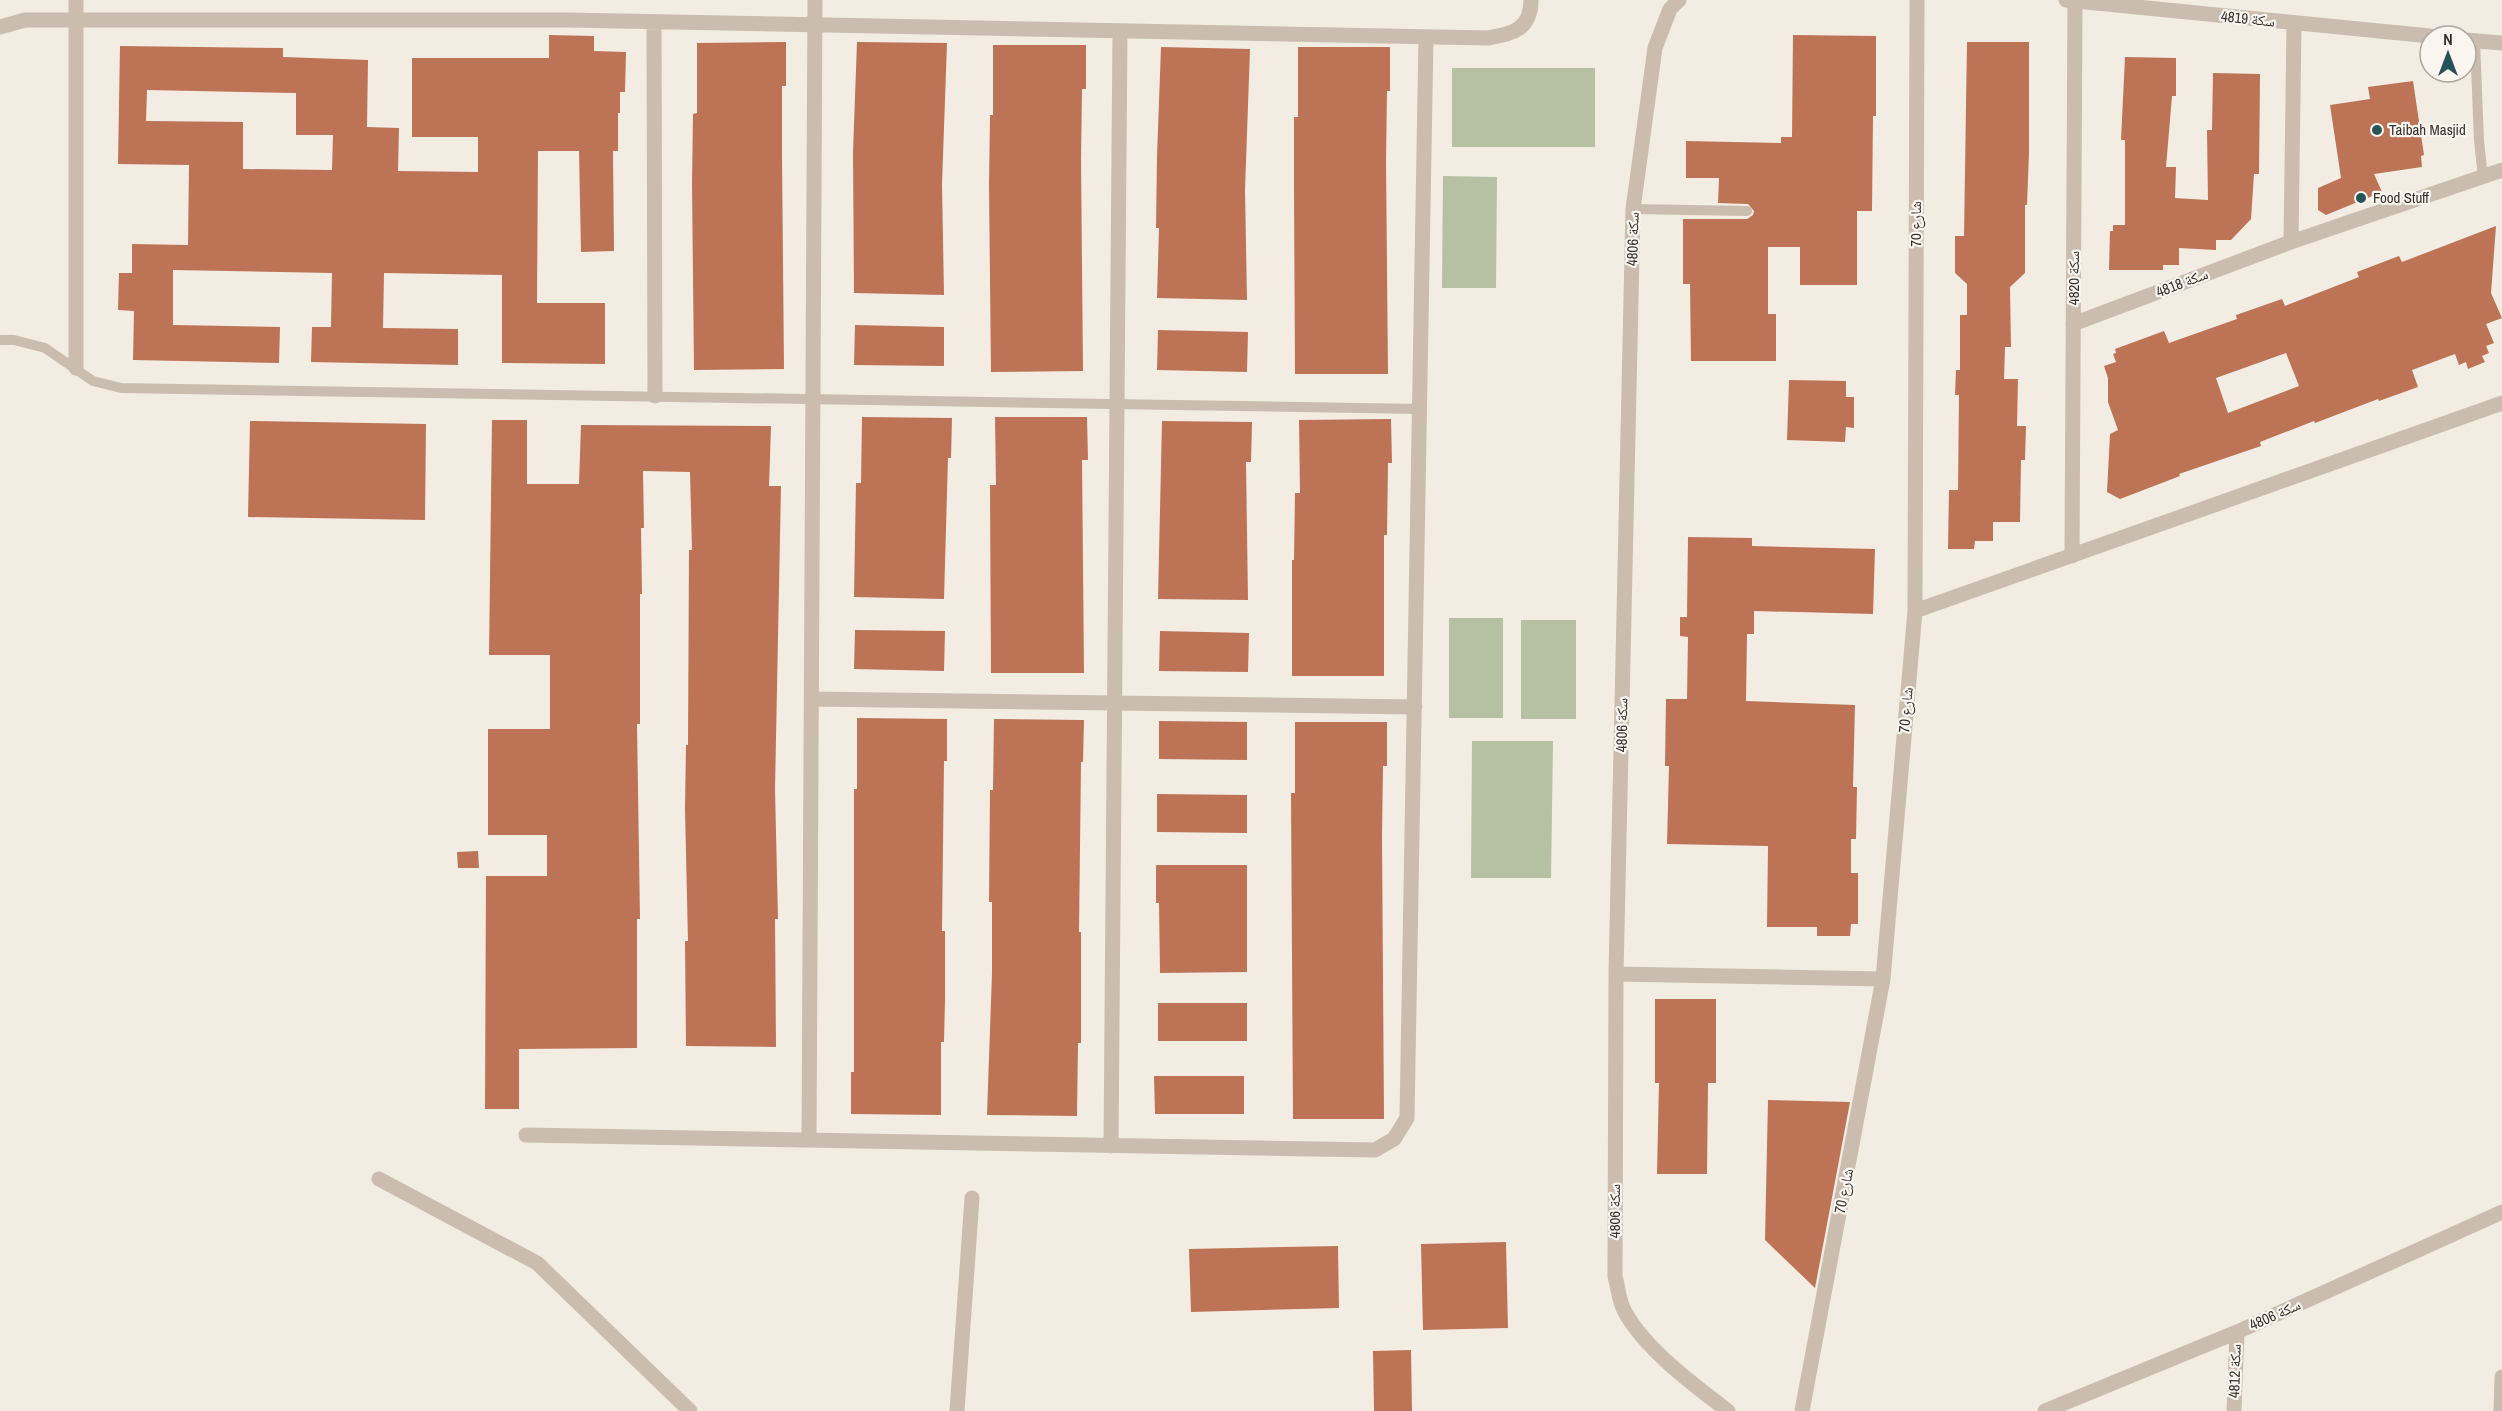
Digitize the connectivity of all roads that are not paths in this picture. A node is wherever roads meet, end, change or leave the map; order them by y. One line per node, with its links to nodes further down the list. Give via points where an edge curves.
1 (76, 0): 7 (street)
2 (815, 0): 10 (street)
3 (1531, 0): 14 (street, via 1531,11 1524,24 1511,34 1488,38)
4 (1679, 0): 20 (street, سكة 4806, via 1670,9 1655,48)
5 (1917, 0): 32 (street, شارع 70)
6 (2071, 0): 9 (street, سكة 4819); 23 (street, سكة 4820)
7 (75, 20): 8 (street); 11 (street, via 24,20); 25 (street)
8 (654, 22): 10 (street); 26 (street)
9 (2294, 24): 13 (street, سكة 4819); 22 (street)
10 (815, 25): 12 (street); 27 (street)
11 (0, 27)
12 (1120, 31): 14 (street); 29 (street)
13 (2418, 35)
14 (1426, 37): 30 (street)
15 (2478, 41): 16 (street)
16 (2502, 43)
17 (2474, 84): 19 (lane)
18 (2502, 170): 19 (street, سكة 4818)
19 (2483, 177): 22 (street, سكة 4818)
20 (1633, 209): 21 (lane); 36 (street, سكة 4806)
21 (1747, 212)
22 (2291, 242): 23 (street, سكة 4818)
23 (2073, 324): 31 (street, سكة 4820)
24 (0, 340): 25 (lane, via 45,348)
25 (76, 368): 26 (lane, via 93,381 121,388)
26 (655, 396): 27 (lane)
27 (813, 399): 29 (lane); 33 (street)
28 (2502, 403): 31 (street)
29 (1117, 404): 30 (lane); 34 (street)
30 (1420, 409): 35 (street)
31 (2072, 556): 32 (street)
32 (1915, 611): 37 (street, شارع 70)
33 (811, 699): 34 (street); 39 (street)
34 (1115, 702): 35 (street); 40 (street)
35 (1415, 707): 40 (street, via 1407,1118 1394,1139 1375,1150)
36 (1616, 974): 37 (street); 48 (street, سكة 4806, via 1615,1276 1623,1310 1638,1333)
37 (1884, 979): 49 (street, شارع 70)
38 (525, 1135): 39 (street)
39 (809, 1140): 40 (street)
40 (1111, 1146)
41 (380, 1179): 46 (street, via 537,1263)
42 (972, 1198): 47 (street)
43 (2502, 1212): 44 (street, سكة 4806)
44 (2237, 1332): 50 (street, سكة 4806); 51 (street, سكة 4812)
45 (2502, 1377): 52 (street)
46 (690, 1411)
47 (957, 1411)
48 (1728, 1411)
49 (1802, 1411)
50 (2045, 1411)
51 (2234, 1411)
52 (2500, 1411)

